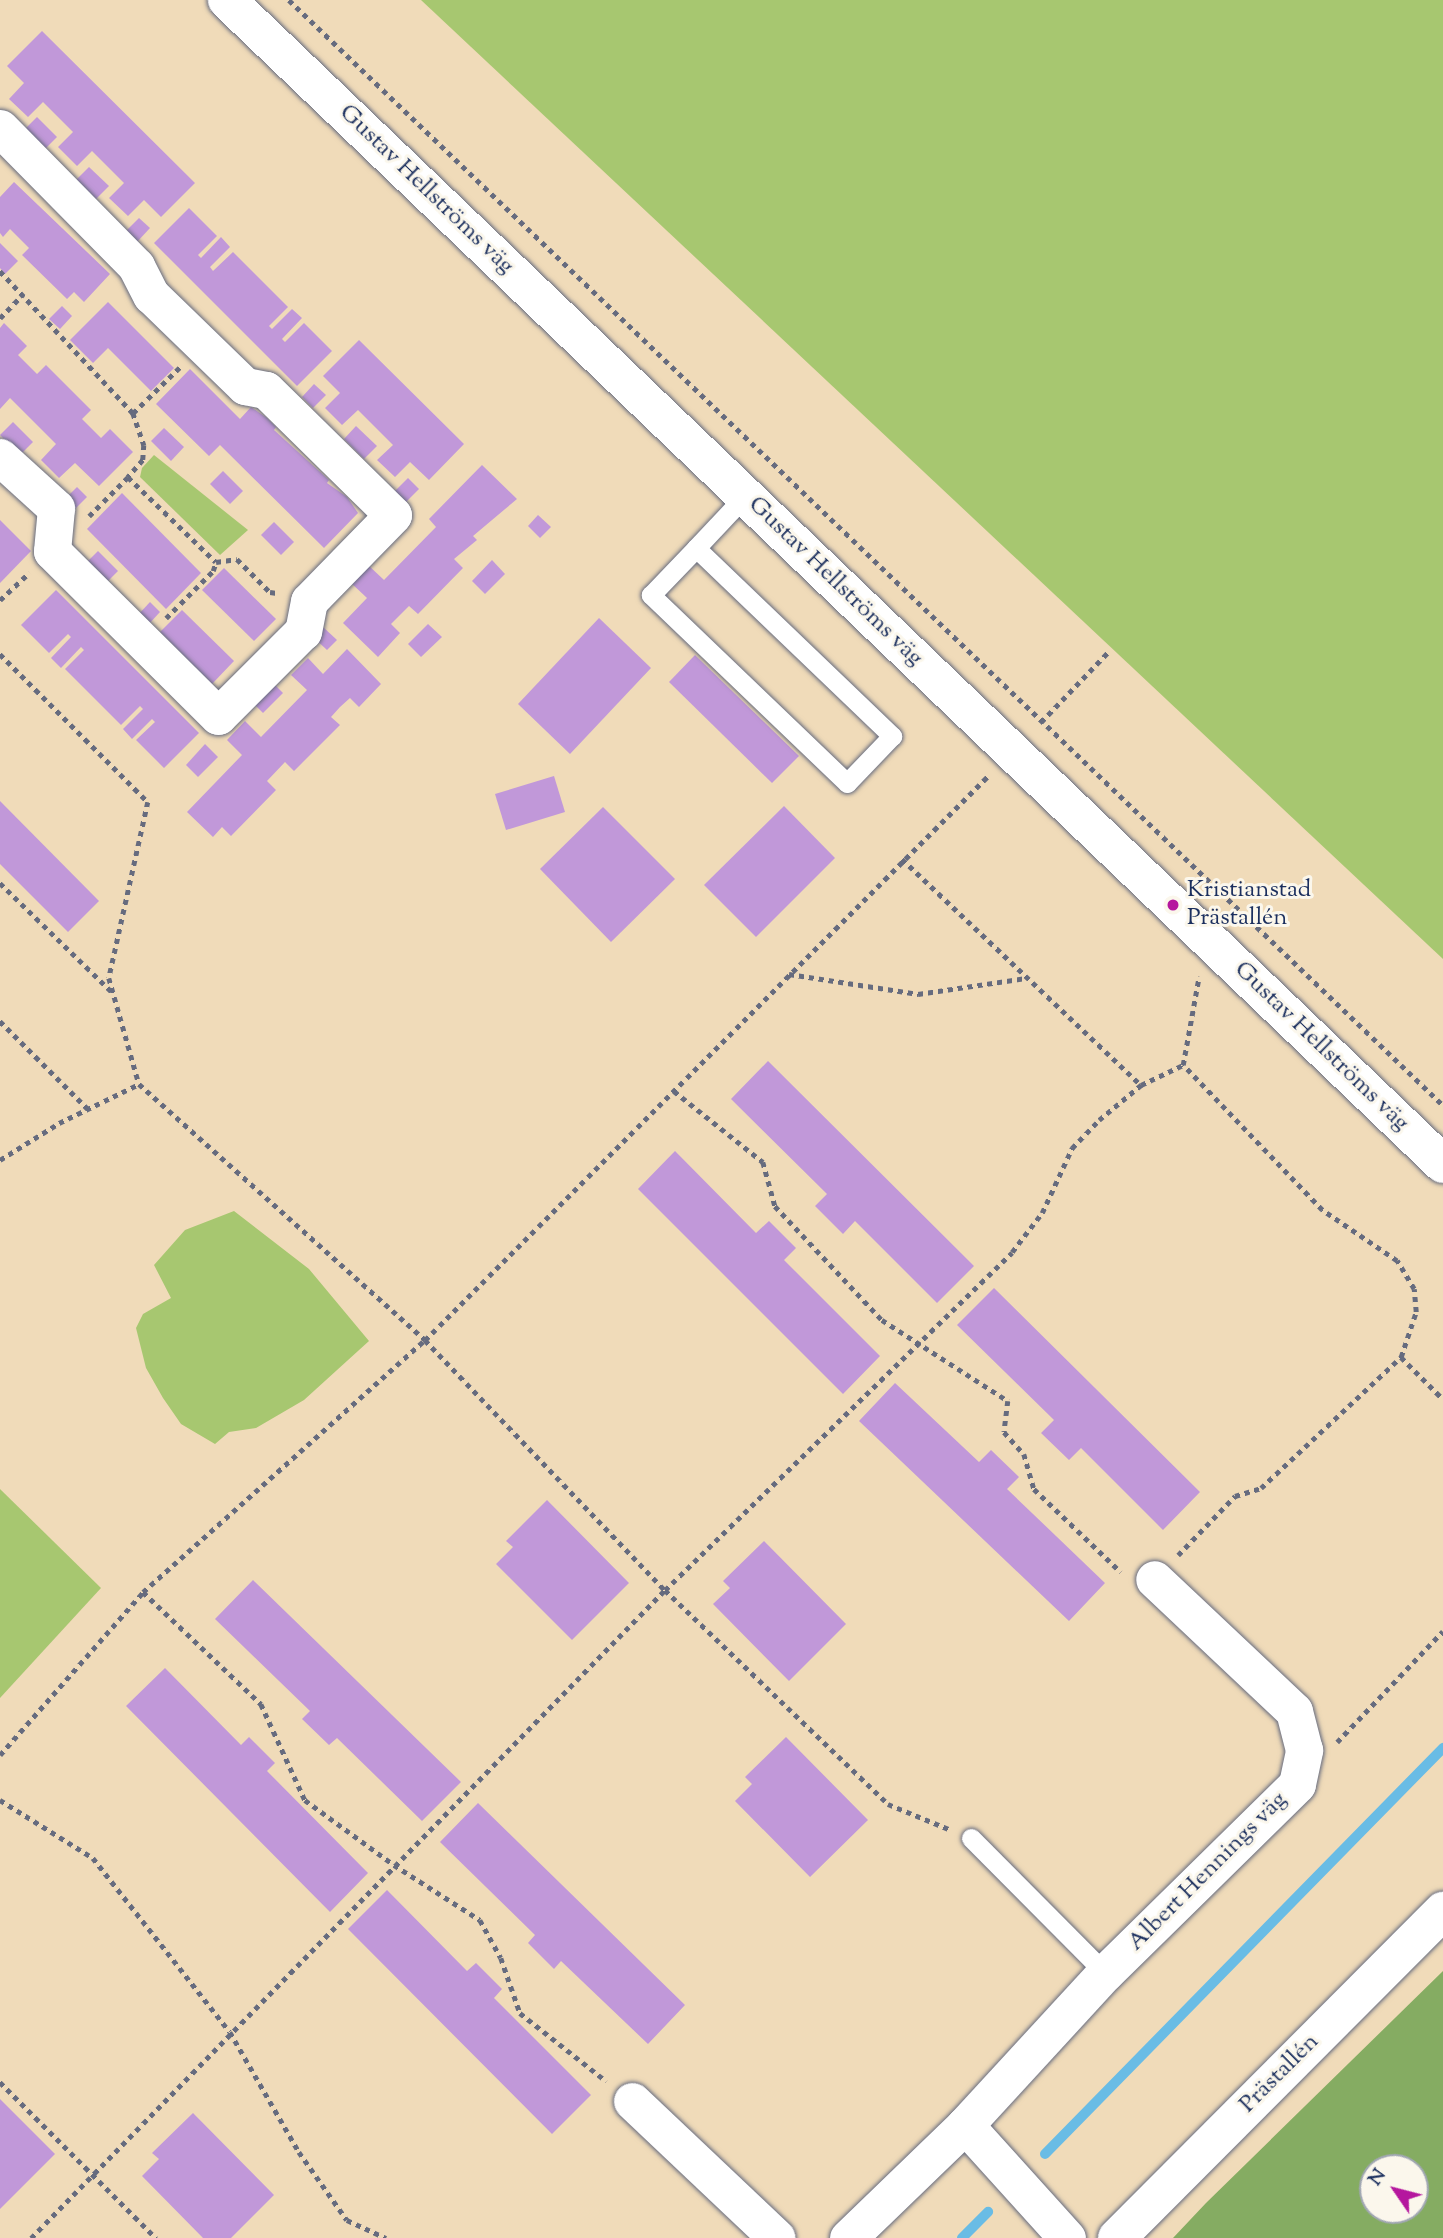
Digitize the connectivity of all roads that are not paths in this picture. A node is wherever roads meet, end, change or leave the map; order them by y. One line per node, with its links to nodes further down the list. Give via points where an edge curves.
1 (227, 0): 4 (street, Gustav Hellströms väg)
2 (0, 128): 3 (street, via 136,266 152,295 202,345 245,386 266,390 393,515 309,601 303,631 218,716 52,551 56,508)
3 (0, 457)
4 (745, 496): 5 (lane); 6 (street, Gustav Hellströms väg)
5 (696, 548): 5 (lane, via 651,595 847,783 892,736)
6 (1443, 1164)
7 (1154, 1579): 10 (street, Albert Hennings väg, via 1294,1711 1303,1765 1297,1784)
8 (971, 1838): 10 (lane)
9 (1443, 1911): 16 (street, Prästallén)
10 (1105, 1973): 12 (street, Albert Hennings väg)
11 (632, 2101): 13 (street)
12 (965, 2125): 14 (street, Albert Hennings väg); 15 (street)
13 (777, 2238)
14 (848, 2238)
15 (1067, 2238)
16 (1117, 2238)

